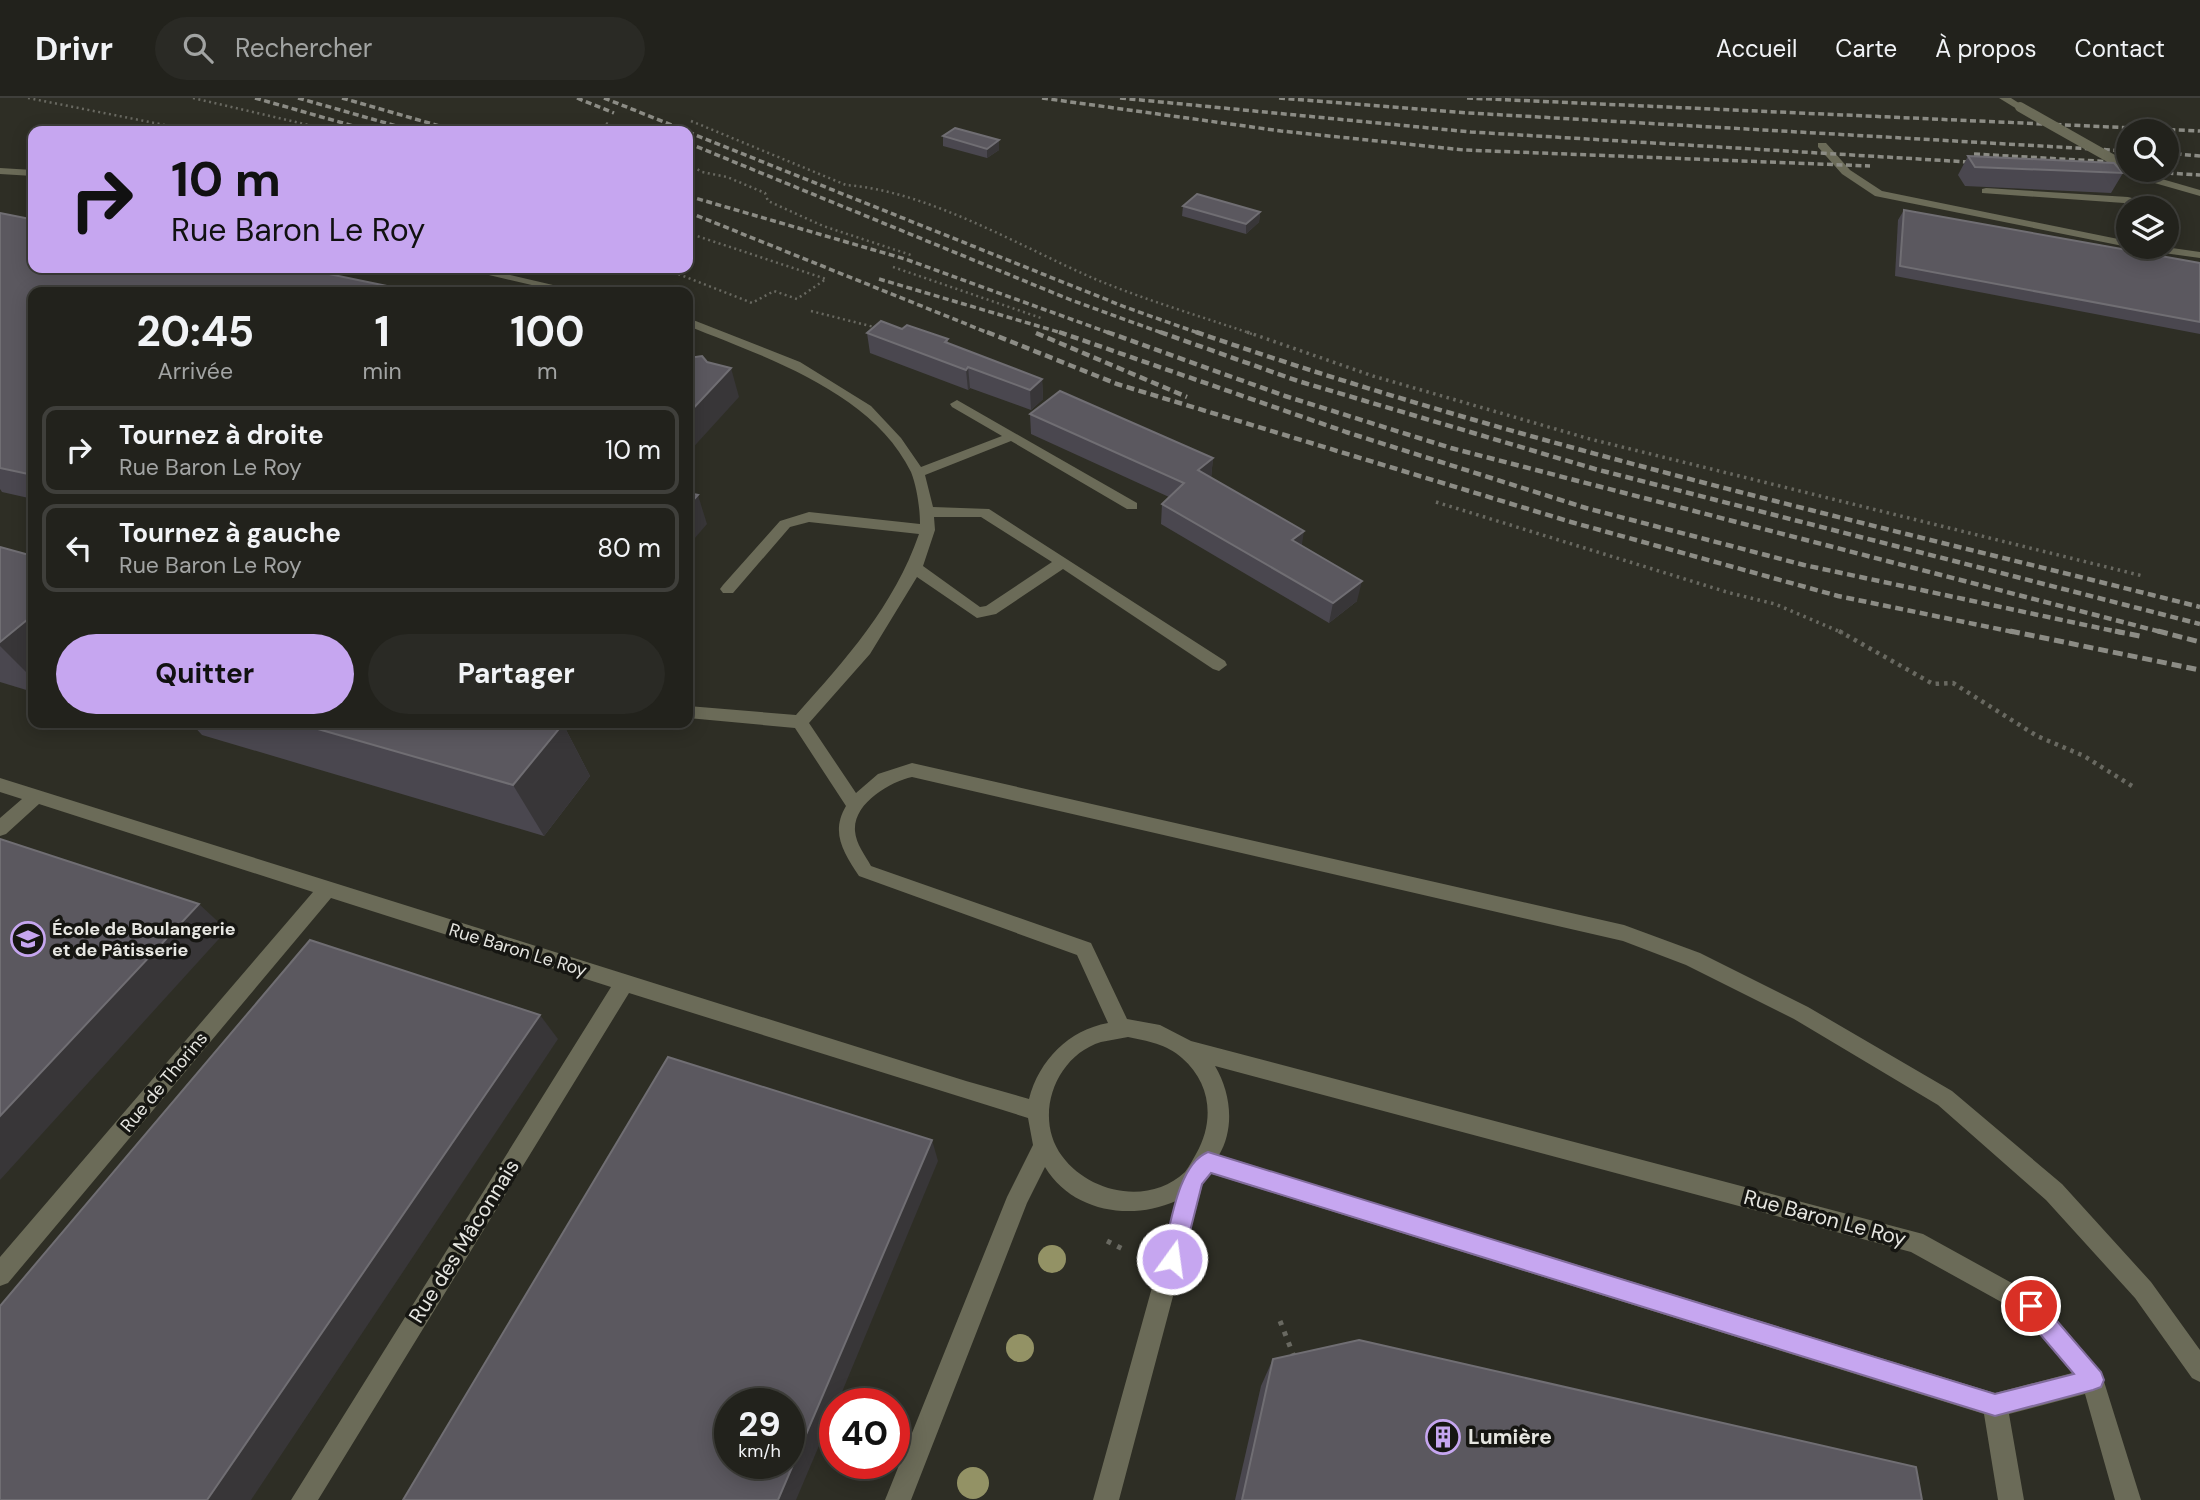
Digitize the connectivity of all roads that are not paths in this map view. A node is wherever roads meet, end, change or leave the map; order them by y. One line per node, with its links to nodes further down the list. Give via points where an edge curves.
1 (2004, 98): 3 (street, bridge)
2 (1822, 145): 10 (street, via 1846,173 1879,194)
3 (2116, 161)
4 (0, 171): 5 (street)
5 (28, 173)
6 (2162, 182): 8 (street, bridge)
7 (1986, 191): 9 (street)
8 (2200, 193)
9 (2116, 199)
10 (2116, 242)
11 (2179, 252): 12 (street)
12 (2200, 255)
13 (488, 273): 14 (street)
14 (554, 287)
15 (693, 324): 18 (street, via 796,365 866,409)
16 (957, 404): 17 (street)
17 (1010, 437): 18 (street); 19 (street)
18 (918, 473): 20 (street)
19 (1132, 506)
20 (927, 512): 21 (street); 22 (street, via 984,512)
21 (928, 530): 23 (street); 24 (street, via 796,519 785,524)
22 (1063, 562): 23 (street, via 991,610 978,613); 25 (street)
23 (915, 568): 27 (street, via 864,650)
24 (728, 589)
25 (1219, 665)
26 (693, 712): 27 (street)
27 (800, 722): 30 (street)
28 (0, 785): 29 (street, Rue Baron Le Roy)
29 (37, 796): 31 (street); 32 (street, Rue Baron Le Roy)
30 (855, 806): 34 (street, via 845,829 850,848 865,871 1084,949); 40 (street, via 871,787 912,770 1624,933 1693,959 1801,1013 1945,1098 2054,1192 2143,1290)
31 (0, 829)
32 (327, 889): 33 (street, Rue Baron Le Roy); 39 (street, Rue de Thorins)
33 (624, 983): 36 (street, Rue Baron Le Roy); 43 (street, Rue des Mâconnais)
34 (1121, 1029): 35 (street, via 1145,1030); 36 (street, via 1073,1046 1055,1064)
35 (1189, 1050): 38 (street, via 1214,1083 1220,1102 1221,1123); 41 (street, Rue Baron Le Roy, via 1915,1242 2031,1306)
36 (1038, 1111): 37 (street)
37 (1044, 1146): 38 (street, via 1059,1170 1081,1189 1109,1200 1139,1202 1168,1195); 44 (street, via 1018,1197)
38 (1200, 1170): 42 (street); 45 (street)
39 (0, 1275)
40 (2200, 1370)
41 (2093, 1380): 42 (street); 47 (street)
42 (1995, 1405): 46 (street)
43 (304, 1500)
44 (898, 1500)
45 (1106, 1500)
46 (2011, 1500)
47 (2127, 1500)

